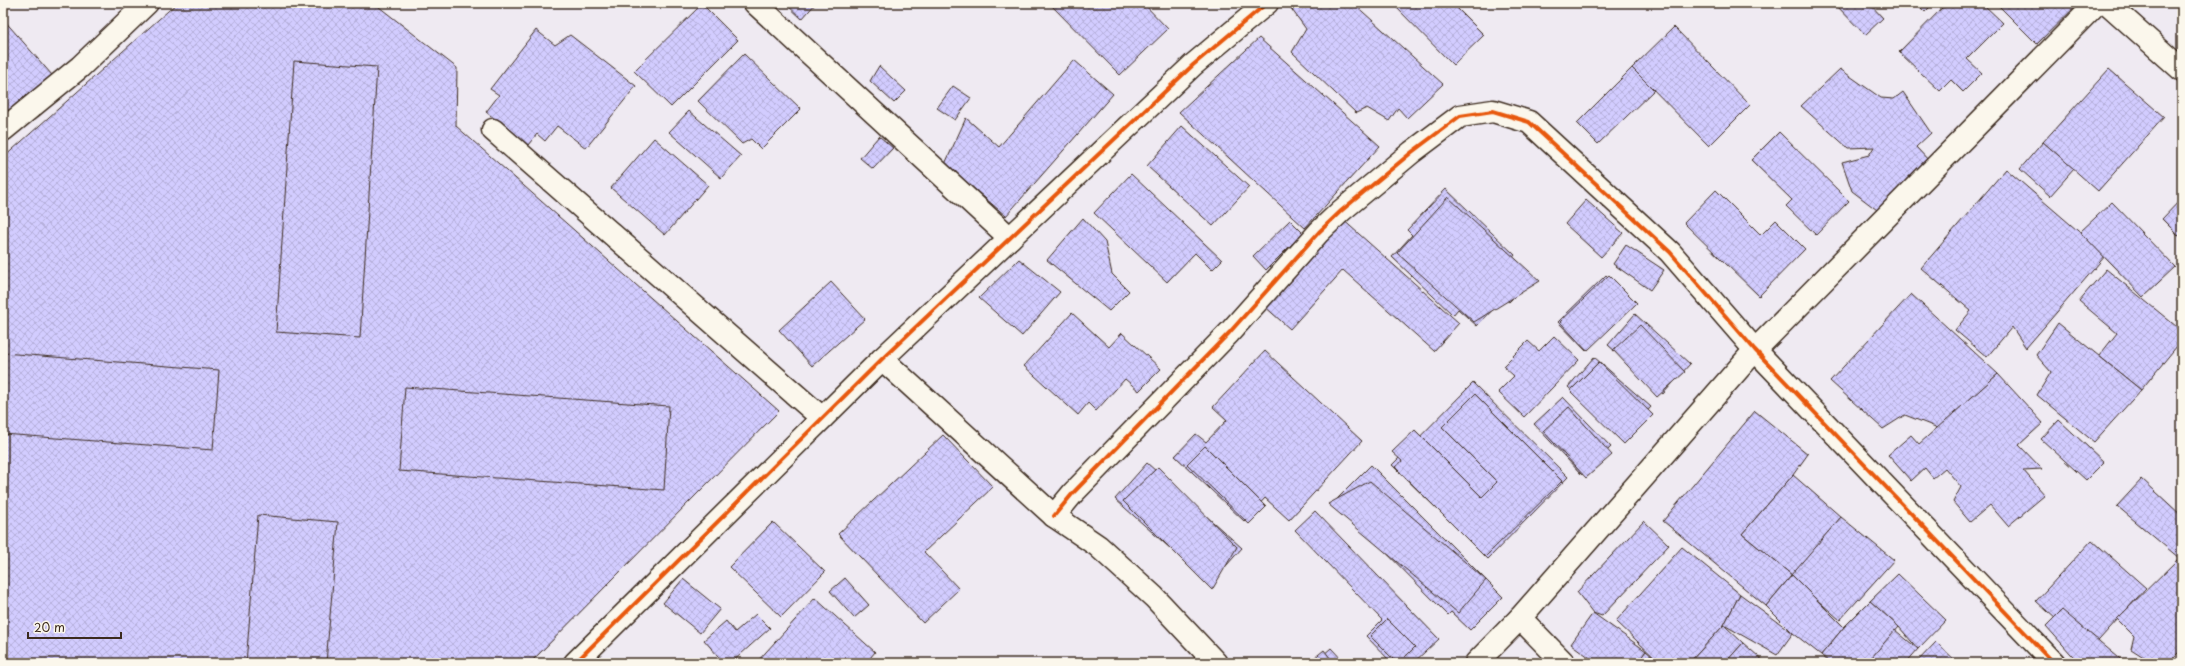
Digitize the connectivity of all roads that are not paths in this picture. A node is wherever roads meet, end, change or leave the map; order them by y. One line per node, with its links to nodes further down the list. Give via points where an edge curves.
1 (147, 3): 7 (street, via 80,67)
2 (755, 3): 9 (street)
3 (1267, 3): 9 (street, via 1193,65)
4 (2098, 3): 10 (street)
5 (2107, 3): 6 (street)
6 (2182, 70)
7 (3, 130)
8 (493, 130): 12 (street)
9 (1010, 238): 11 (street)
10 (1755, 350): 13 (street, via 1670,252 1529,122 1493,111 1460,116 1412,152 1319,232 1229,333 1073,493); 14 (street); 19 (street)
11 (882, 360): 12 (street); 13 (street)
12 (822, 418): 15 (street)
13 (1054, 516): 16 (street, via 1098,546 1154,598)
14 (1520, 618): 17 (street); 18 (street)
15 (575, 663)
16 (1216, 663)
17 (1476, 663)
18 (1564, 663)
19 (2054, 663)

